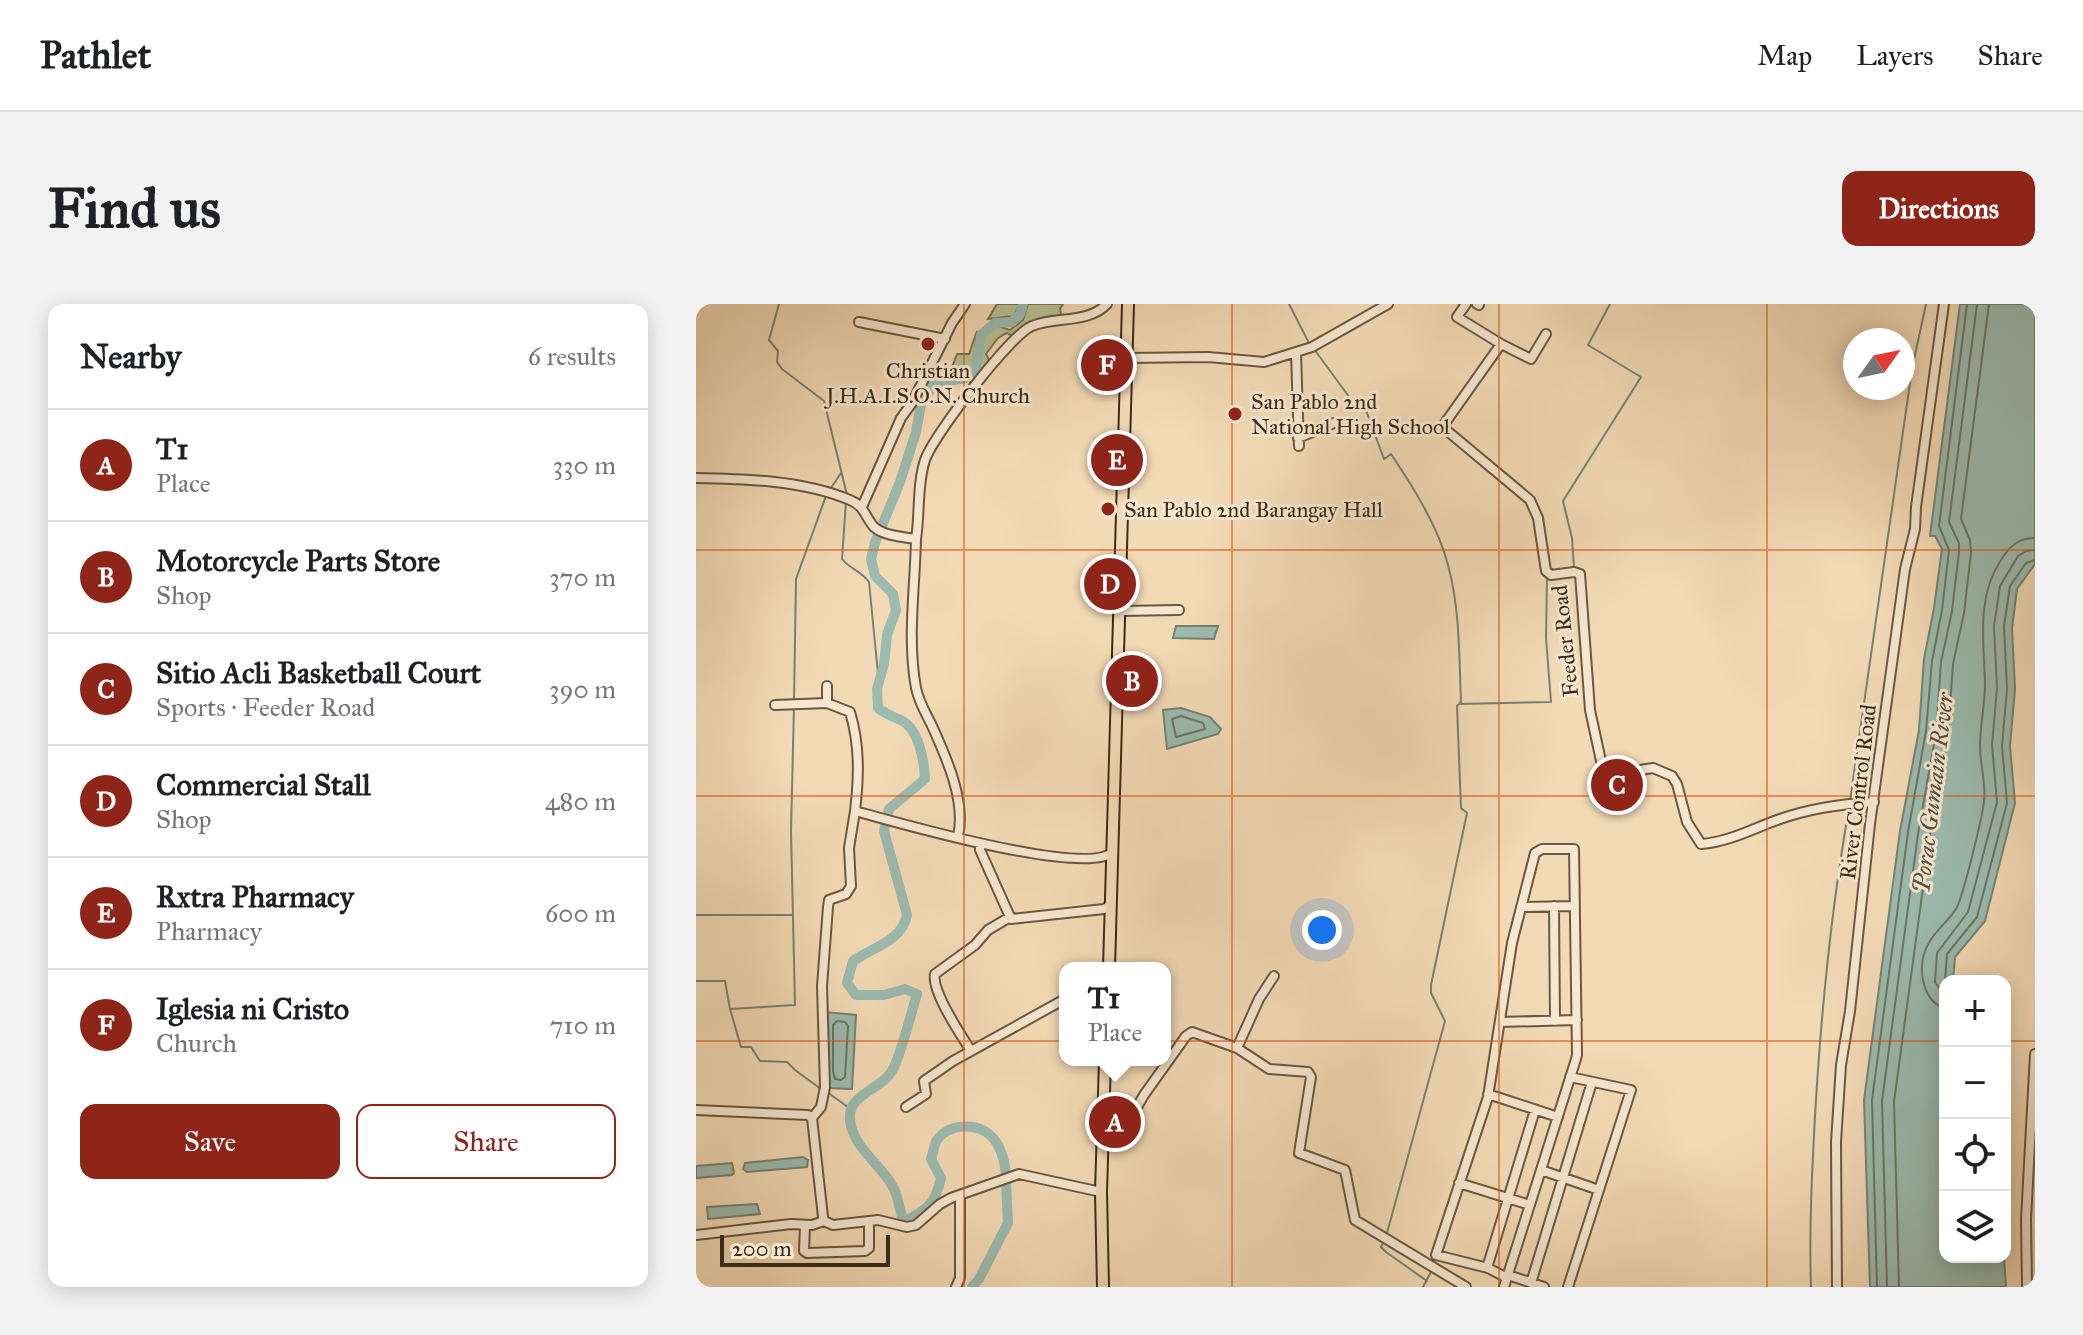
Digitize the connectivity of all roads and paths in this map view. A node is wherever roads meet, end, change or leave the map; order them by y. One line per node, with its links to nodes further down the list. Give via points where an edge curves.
1 (965, 304): 9 (street)
2 (1107, 304): 16 (street, via 1089,316 1029,327 1008,346 932,444 922,474)
3 (1128, 304): 12 (main road)
4 (1388, 304): 11 (street)
5 (1466, 304): 10 (street, via 1457,317)
6 (1944, 304): 22 (street, River Control Road)
7 (859, 322): 9 (street)
8 (1546, 334): 10 (street, via 1531,359)
9 (945, 339): 15 (street, via 901,418)
10 (1501, 344): 22 (street, Feeder Road, via 1445,429 1530,500 1546,571 1580,574 1590,710 1601,761 1621,773 1653,768 1672,776 1687,822 1701,844 1811,810)
11 (1296, 353): 12 (street, via 1264,362); 13 (street, via 1299,442)
12 (1128, 358): 18 (main road)
13 (1334, 423)
14 (696, 478): 15 (street, via 814,489)
15 (862, 507): 16 (street, via 876,528)
16 (916, 539): 24 (street, via 911,606 917,691 949,768)
17 (1179, 610): 18 (street)
18 (1120, 611): 26 (main road)
19 (827, 686): 20 (street)
20 (827, 703): 21 (street); 23 (street, via 850,712 855,728)
21 (775, 705)
22 (1874, 802): 73 (street, River Control Road, via 1841,1065)
23 (856, 812): 24 (street); 52 (street, via 849,848 851,886 846,894 829,900 822,986 825,1087)
24 (958, 836): 25 (street)
25 (980, 843): 26 (street, via 1073,859 1108,857); 31 (street)
26 (1113, 852): 27 (main road)
27 (1111, 905): 31 (street); 32 (main road)
28 (1554, 906): 29 (street); 30 (street); 36 (street)
29 (1575, 906): 30 (street, via 1574,849 1542,849 1535,853); 35 (street)
30 (1521, 907): 37 (street)
31 (1010, 917): 39 (street, via 935,974)
32 (1109, 962)
33 (1274, 976): 38 (street)
34 (1059, 1002): 39 (street)
35 (1577, 1020): 36 (street); 44 (street, via 1577,1055)
36 (1555, 1021): 37 (street)
37 (1500, 1022): 46 (street)
38 (1237, 1048): 41 (street, via 1192,1032); 70 (street, via 1269,1069 1310,1073 1298,1150 1345,1170 1354,1218)
39 (971, 1051): 47 (street, via 924,1081 926,1094)
40 (2035, 1054): 74 (street)
41 (1171, 1057)
42 (1105, 1066): 50 (main road)
43 (1165, 1066): 50 (street, via 1130,1119)
44 (1570, 1077): 45 (street); 51 (street)
45 (1592, 1082): 54 (street); 56 (street, via 1631,1090)
46 (1488, 1094): 49 (street); 55 (street)
47 (906, 1107)
48 (696, 1110): 52 (street)
49 (1535, 1110): 51 (street); 59 (street)
50 (1104, 1116): 57 (main road)
51 (1558, 1117): 53 (street)
52 (812, 1118): 61 (street)
53 (1541, 1170): 54 (street); 60 (street)
54 (1563, 1177): 56 (street); 67 (street)
55 (1459, 1183): 59 (street); 65 (street, via 1436,1255)
56 (1599, 1190): 72 (street)
57 (1101, 1192): 58 (street, via 1019,1174); 69 (main road)
58 (960, 1196): 62 (street, via 940,1204 916,1225); 68 (street)
59 (1508, 1198): 60 (street); 65 (street)
60 (1530, 1205): 66 (street)
61 (824, 1221): 62 (street); 63 (street)
62 (869, 1221): 63 (street, via 865,1251 807,1253)
63 (805, 1225): 64 (street)
64 (696, 1235)
65 (1487, 1268): 66 (street)
66 (1506, 1280): 67 (street)
67 (1531, 1283): 71 (street)
68 (956, 1287)
69 (1103, 1287)
70 (1466, 1287)
71 (1544, 1287)
72 (1568, 1287)
73 (1837, 1287)
74 (2027, 1287)

